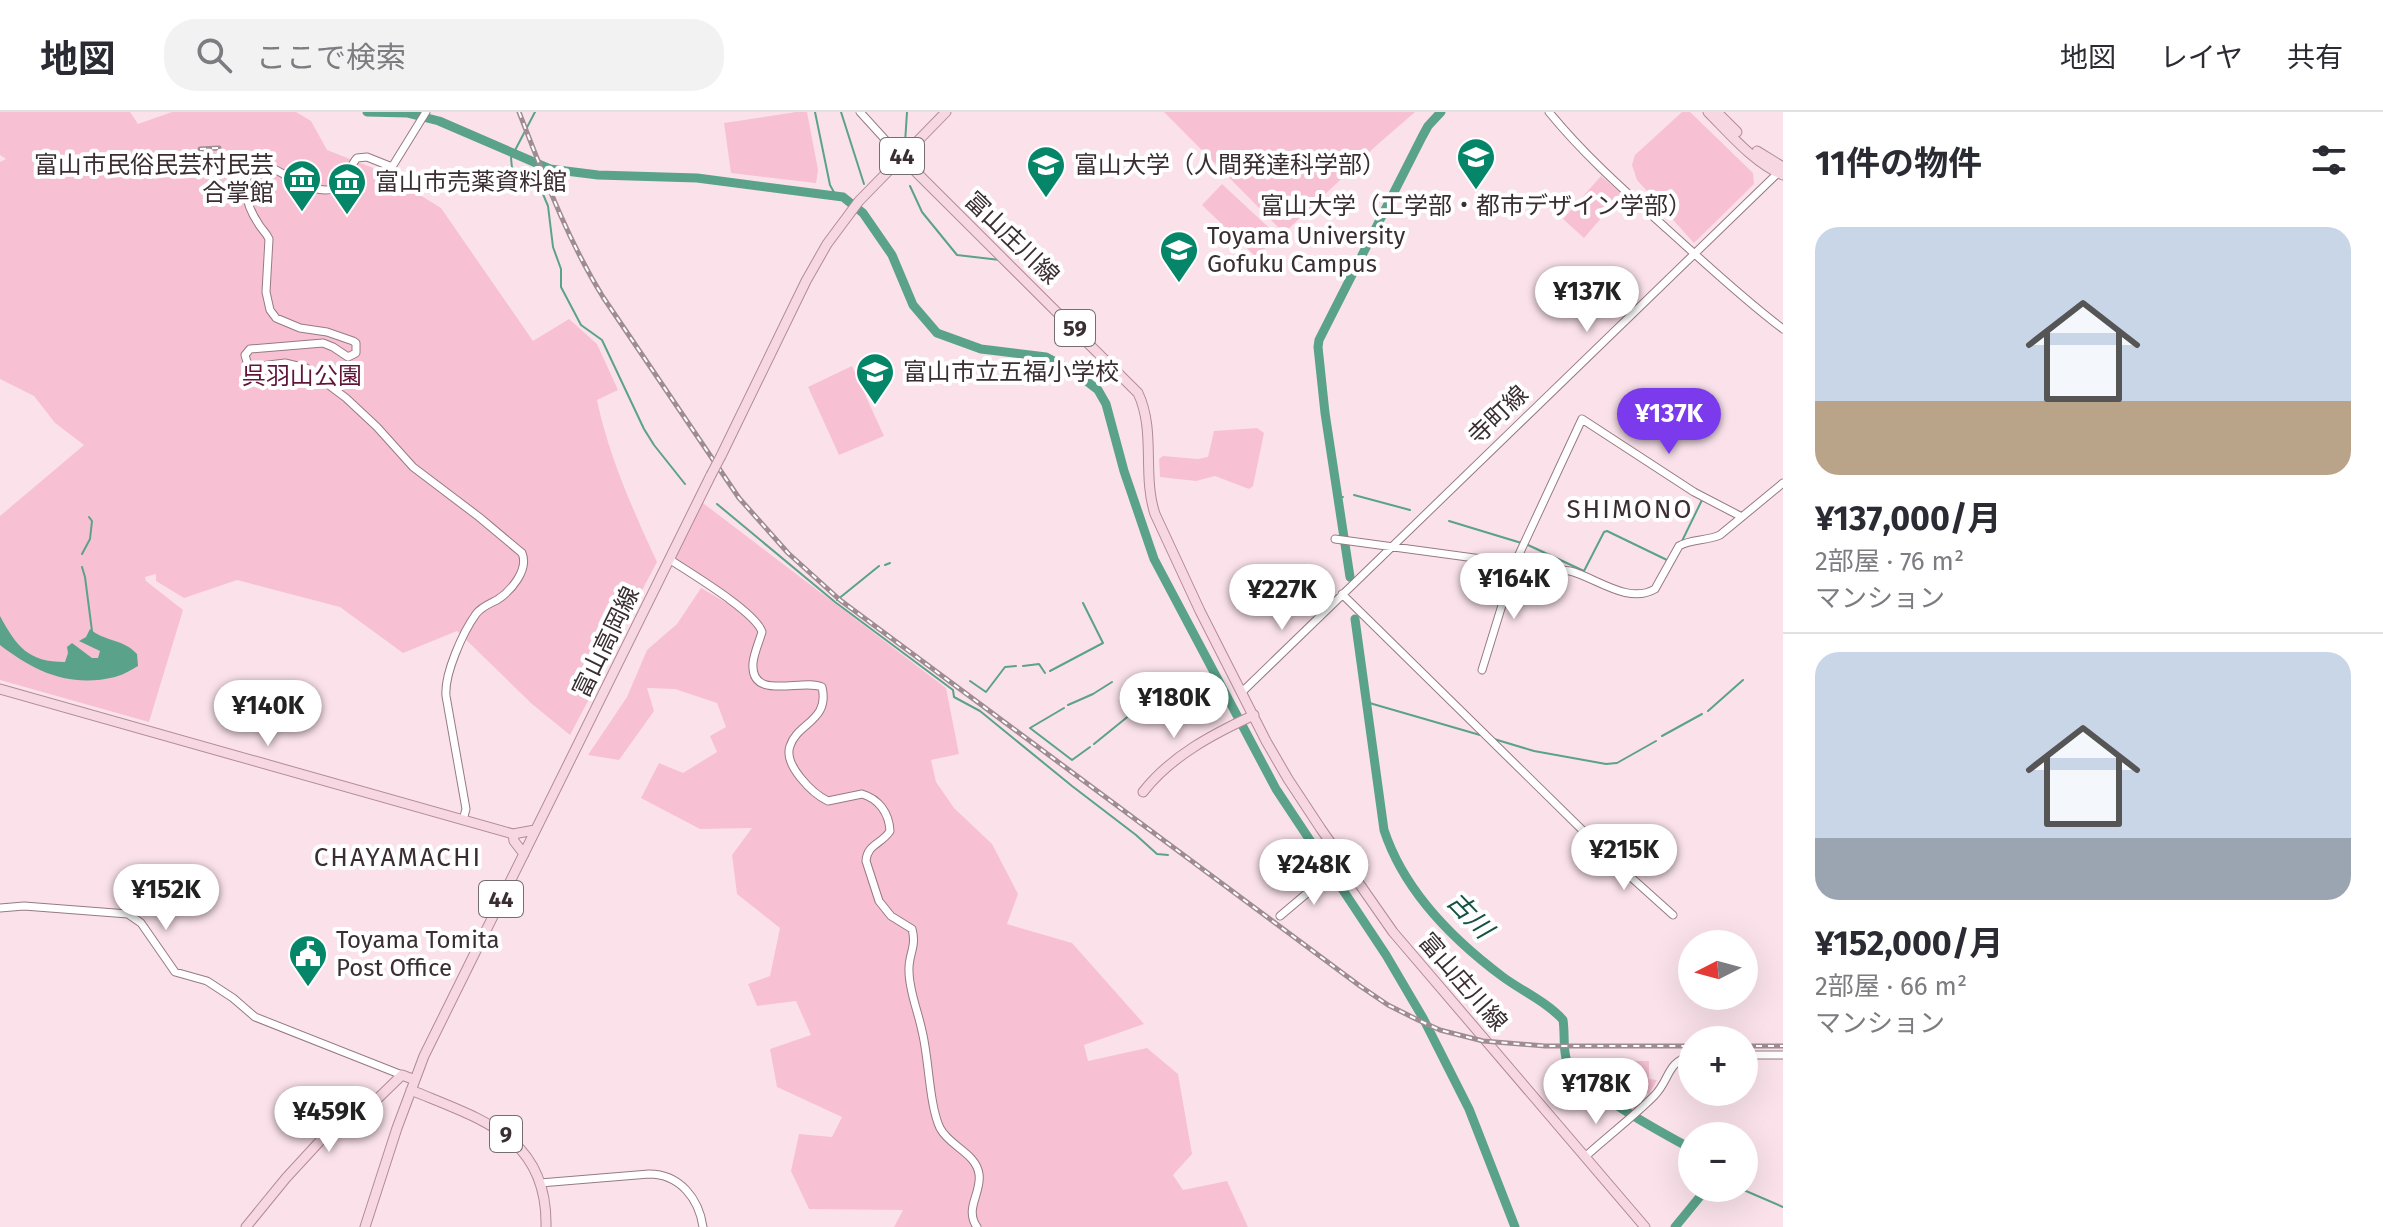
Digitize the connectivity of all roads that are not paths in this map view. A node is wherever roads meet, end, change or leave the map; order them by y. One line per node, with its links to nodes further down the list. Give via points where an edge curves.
1 (426, 112): 23 (street, via 392,167 357,158 343,183 334,188 301,184 260,163 249,172 248,204 269,239 270,310 276,318 353,341 357,348 348,357 315,343 250,349 245,355 252,367 285,363 306,368 346,398 413,467 522,553 524,567 505,593 477,612 446,677 466,809)
2 (860, 112): 7 (street)
3 (946, 112): 7 (main road, 富山高岡線 / 44)
4 (1549, 112): 9 (street)
5 (1708, 112): 8 (main road, via 1746,150)
6 (1717, 112): 8 (main road)
7 (901, 157): 15 (main road, 富山高岡線 / 44, bridge, via 827,244); 20 (main road, 富山庄川線 / 59, via 1138,393 1146,411 1155,514)
8 (1782, 171): 9 (street, 寺町線)
9 (1693, 253): 10 (street); 14 (street, 寺町線)
10 (1783, 329)
11 (1783, 483): 12 (street)
12 (1742, 517): 16 (street, via 1720,535 1679,546 1649,593 1616,590 1581,574); 16 (street, via 1582,419)
13 (1335, 539): 14 (street)
14 (1391, 546): 16 (street); 17 (street, 寺町線)
15 (669, 559): 24 (main road, 富山高岡線 / 44); 42 (street, via 757,622 762,632 753,662 760,682 822,687 822,707 789,752 809,789 828,801 867,795 887,816 890,831 872,845 866,861 879,901 912,929 915,946 908,969 936,1111 941,1129 979,1172 971,1213)
16 (1515, 563): 18 (street)
17 (1342, 594): 20 (street, 寺町線); 29 (street)
18 (1482, 670)
19 (0, 689): 23 (main road)
20 (1242, 692): 21 (main road, 富山庄川線 / 59)
21 (1245, 719): 22 (main road, via 1175,760); 27 (main road, 富山庄川線 / 59)
22 (1143, 792)
23 (463, 820): 25 (main road)
24 (535, 830): 25 (main road); 26 (main road, 富山高岡線 / 44)
25 (513, 834): 26 (main road)
26 (524, 854): 35 (main road, 富山高岡線 / 44)
27 (1341, 865): 30 (street); 36 (main road, 富山庄川線 / 59)
28 (0, 908): 34 (street, via 128,914 141,923 175,972 207,981 255,1017)
29 (1673, 915)
30 (1280, 916)
31 (1758, 1055): 32 (street)
32 (1783, 1055)
33 (1678, 1060): 36 (street, via 1657,1093)
34 (402, 1075): 35 (main road); 38 (main road, via 369,1107 332,1128)
35 (413, 1085): 37 (main road, 9, via 505,1133); 39 (main road, 富山高岡線 / 44)
36 (1586, 1156): 43 (main road, 富山庄川線 / 59)
37 (540, 1183): 40 (main road, 9); 41 (street, via 667,1177 698,1203)
38 (246, 1227)
39 (365, 1227)
40 (546, 1227)
41 (703, 1227)
42 (977, 1227)
43 (1645, 1227)

